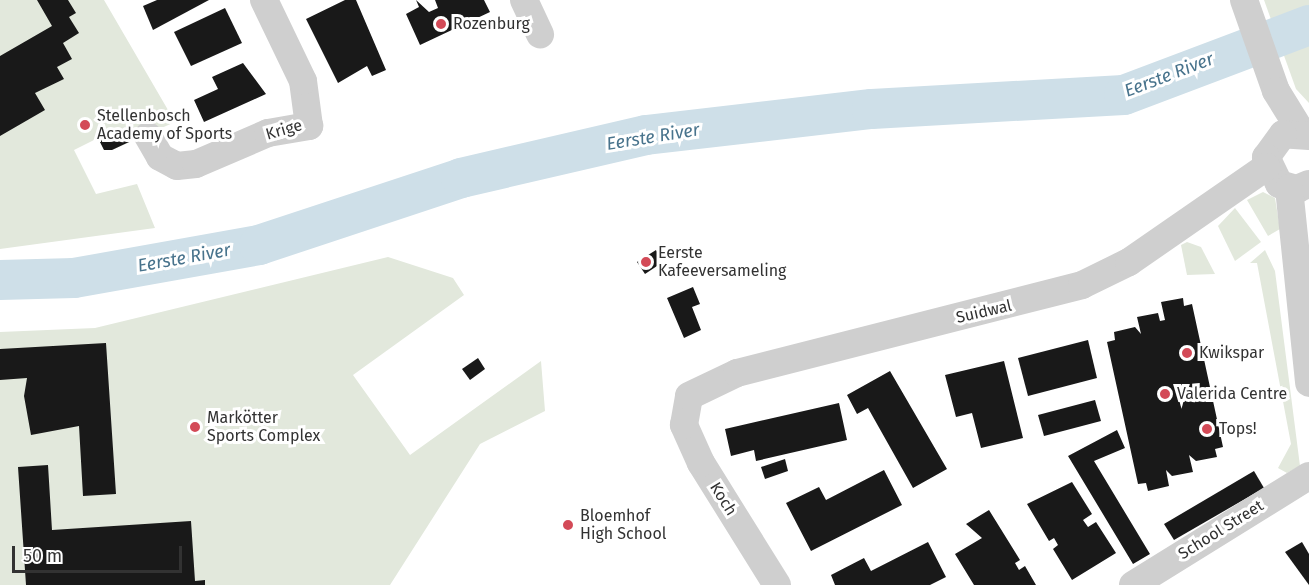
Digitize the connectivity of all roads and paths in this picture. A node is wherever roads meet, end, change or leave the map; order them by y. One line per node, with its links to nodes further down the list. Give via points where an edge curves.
1 (264, 0): 5 (street, Krige, via 303,81 309,126 268,134 196,165 177,166 160,157)
2 (524, 0): 4 (street)
3 (1246, 7): 6 (street, via 1276,91)
4 (540, 34)
5 (148, 136)
6 (1301, 136): 7 (street)
7 (1266, 167): 8 (street); 10 (street, Suidwal, via 1129,262 1082,285 737,373 698,389)
8 (1299, 186): 9 (street)
9 (1309, 383)
10 (683, 407): 12 (street, Koch, via 684,425 701,463)
11 (1309, 476): 13 (street, School Street)
12 (777, 585)
13 (1133, 585)

